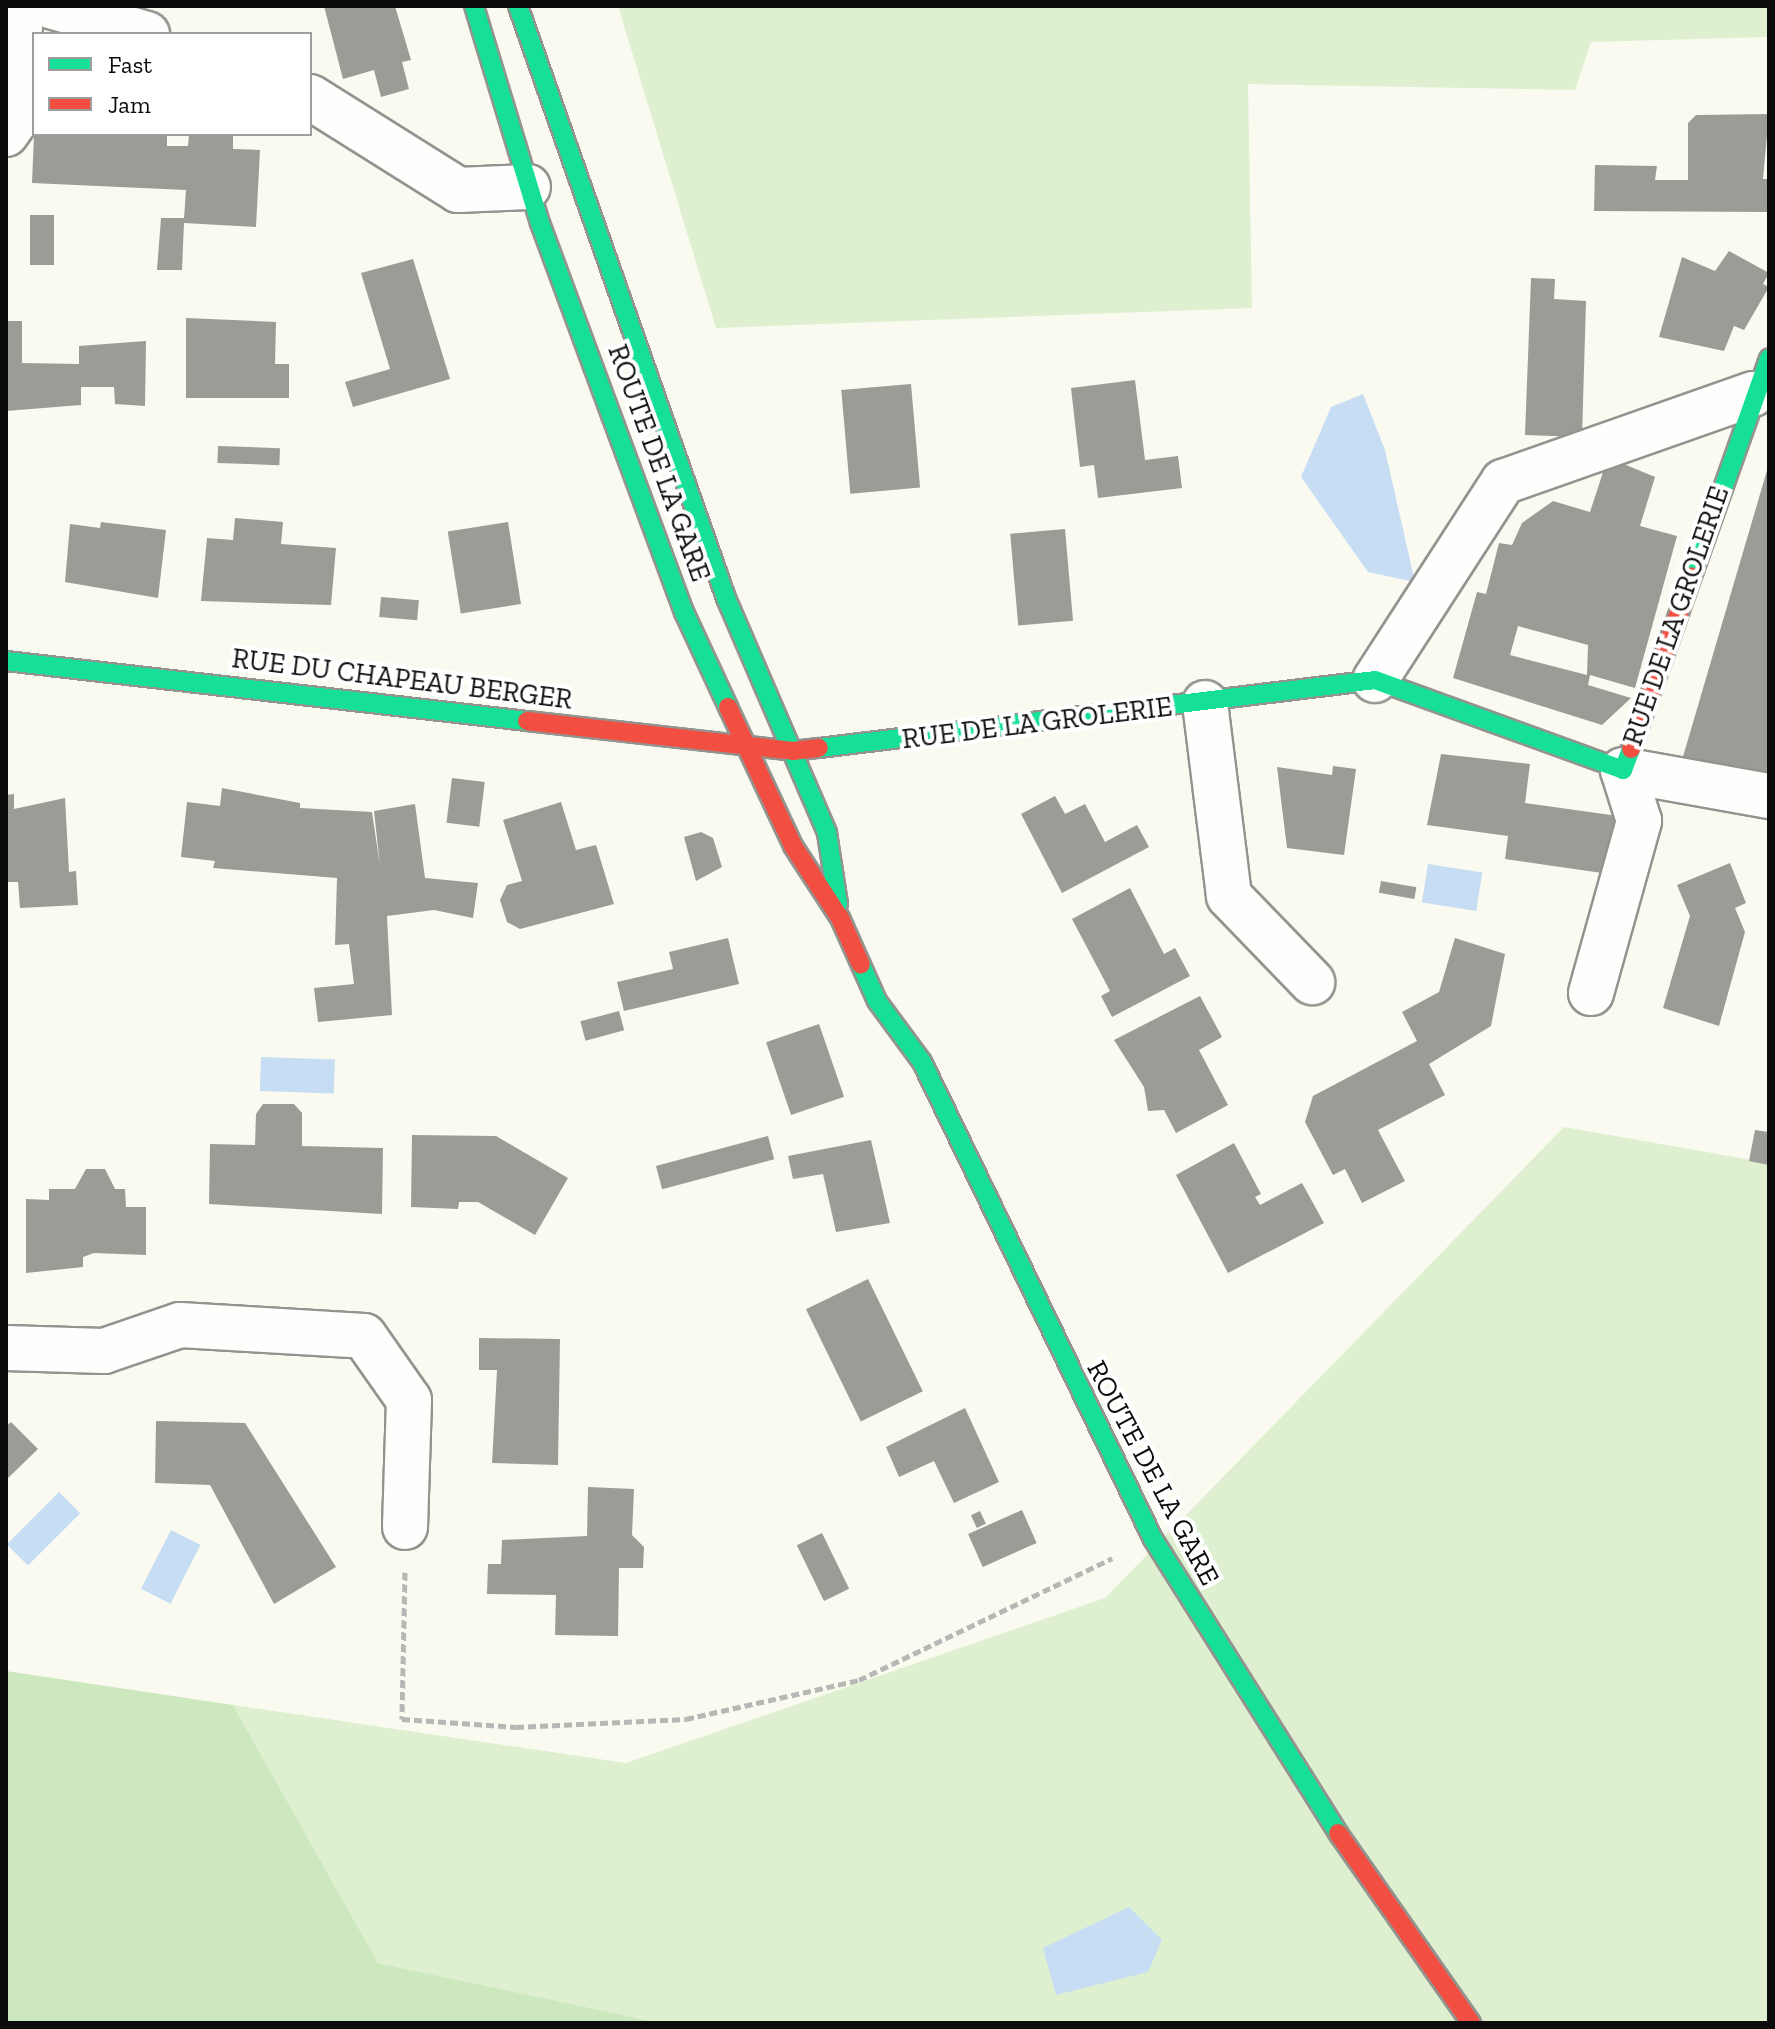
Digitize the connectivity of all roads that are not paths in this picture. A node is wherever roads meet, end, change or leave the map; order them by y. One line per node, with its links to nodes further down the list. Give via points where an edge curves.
1 (21, 6): 7 (street, via 15,121)
2 (50, 6): 5 (street)
3 (474, 6): 8 (street, ROUTE DE LA GARE)
4 (518, 6): 14 (street, ROUTE DE LA GARE, via 558,106 726,598)
5 (140, 32)
6 (312, 98): 8 (street, via 458,190)
7 (6, 134)
8 (528, 187): 13 (street, ROUTE DE LA GARE, via 684,612)
9 (1761, 376): 11 (street, RUE DE LA GROLERIE, via 1503,482); 15 (street, RUE DE LA GROLERIE)
10 (6, 661): 13 (street, RUE DU CHAPEAU BERGER)
11 (1375, 680): 12 (street, RUE DE LA GROLERIE); 15 (street, RUE DE LA GROLERIE)
12 (1205, 703): 14 (street, RUE DE LA GROLERIE); 18 (street, via 1229,896)
13 (745, 746): 14 (street, RUE DU CHAPEAU BERGER); 17 (street, ROUTE DE LA GARE, via 793,846)
14 (793, 751): 17 (street, ROUTE DE LA GARE, via 827,833)
15 (1623, 770): 16 (street); 19 (street, via 1639,821)
16 (1769, 796)
17 (840, 918): 22 (street, ROUTE DE LA GARE, via 877,1001 922,1062 1153,1539 1288,1759)
18 (1312, 982)
19 (1591, 993)
20 (6, 1348): 21 (street, via 104,1351 180,1325 364,1336 409,1400)
21 (405, 1527)
22 (1471, 2023)

